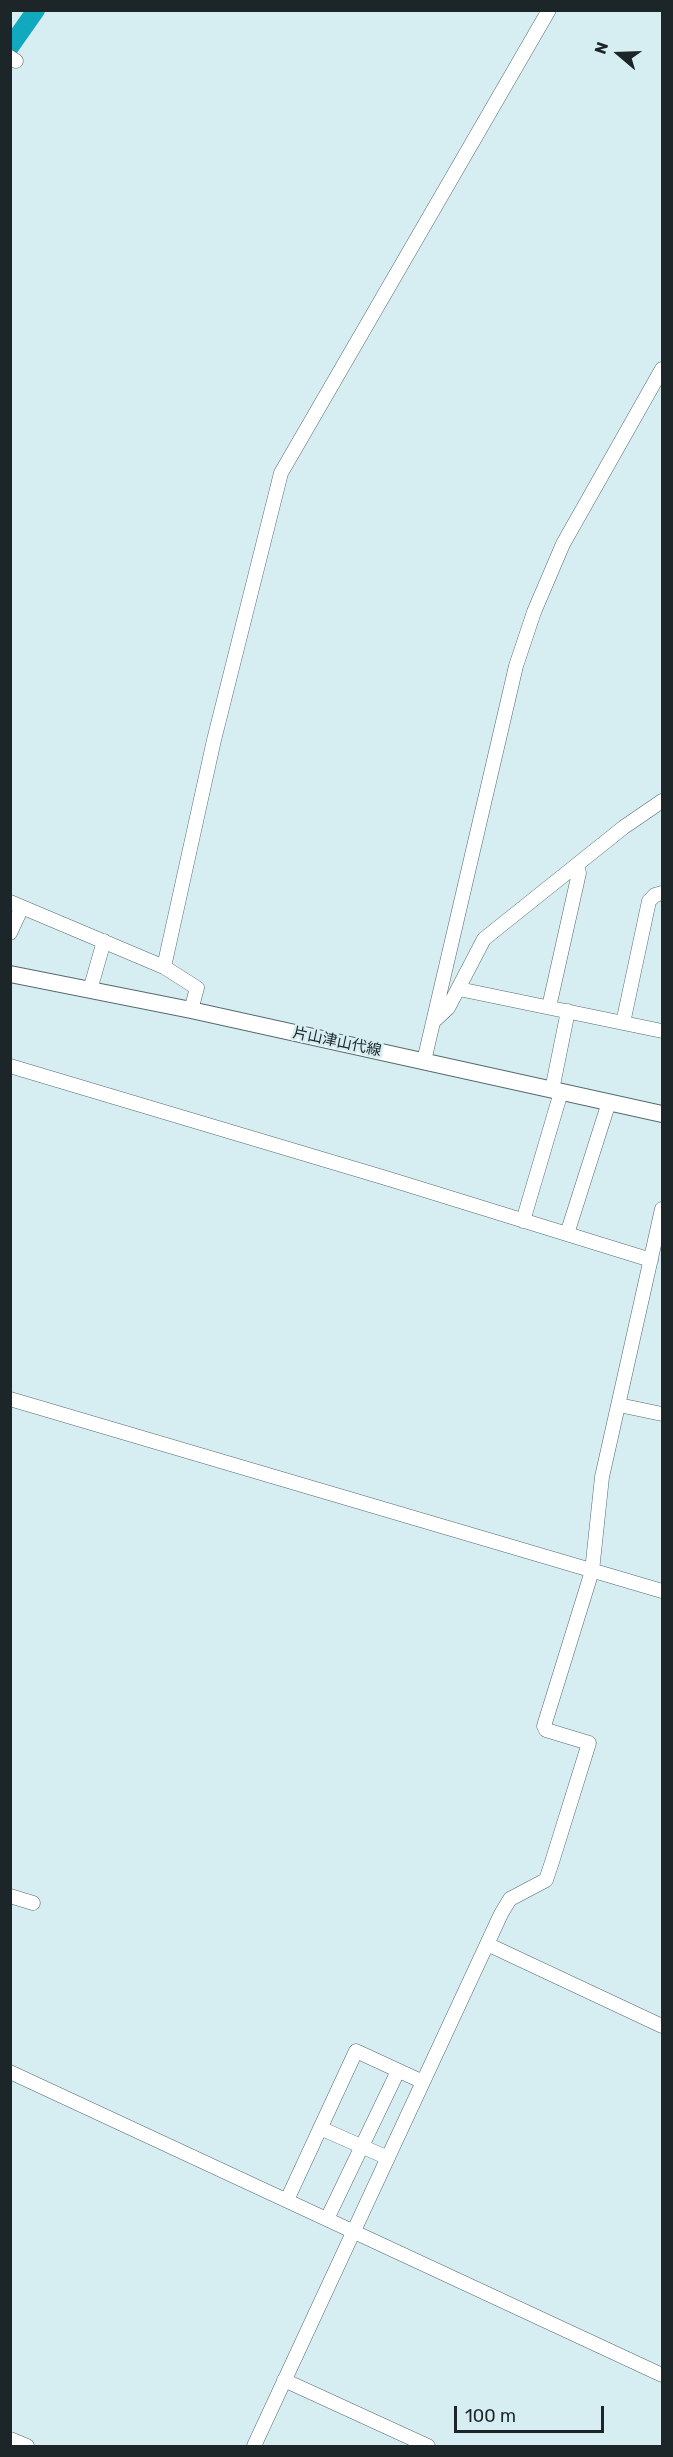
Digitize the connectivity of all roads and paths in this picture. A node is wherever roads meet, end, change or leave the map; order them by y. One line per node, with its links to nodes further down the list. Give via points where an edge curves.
1 (549, 10): 11 (street, via 281,473 214,740)
2 (663, 369): 9 (street, via 563,544 534,612 516,666)
3 (663, 801): 4 (street)
4 (578, 865): 10 (street, via 484,939); 15 (street)
5 (663, 893): 19 (street, via 649,901)
6 (16, 904): 7 (street); 8 (street)
7 (10, 933)
8 (104, 941): 11 (street); 14 (street)
9 (448, 953): 10 (street); 18 (street)
10 (471, 962): 13 (street)
11 (164, 968): 16 (street, via 197,988)
12 (10, 974): 14 (main road, 片山津山代線)
13 (459, 989): 15 (street); 18 (street)
14 (90, 990): 16 (main road, 片山津山代線)
15 (549, 1007): 17 (street)
16 (190, 1010): 21 (main road, 片山津山代線)
17 (568, 1011): 19 (street); 23 (street)
18 (433, 1023): 21 (street)
19 (623, 1023): 20 (street)
20 (663, 1031)
21 (424, 1061): 23 (main road, 片山津山代線)
22 (10, 1066): 27 (street)
23 (556, 1090): 24 (main road, 片山津山代線); 27 (street)
24 (609, 1102): 25 (main road, 片山津山代線); 28 (street)
25 (663, 1114)
26 (663, 1209): 29 (street)
27 (523, 1221): 28 (street)
28 (567, 1234): 29 (street)
29 (651, 1260): 31 (street)
30 (10, 1399): 33 (street)
31 (619, 1405): 32 (street); 33 (street, via 602,1477)
32 (663, 1414)
33 (592, 1571): 34 (street); 37 (street, via 544,1726 546,1730 589,1743 546,1880 510,1899)
34 (663, 1591)
35 (10, 1896): 36 (street)
36 (33, 1903)
37 (487, 1944): 38 (street); 41 (street)
38 (663, 2026)
39 (398, 2071): 41 (street); 42 (street, via 356,2051); 43 (street)
40 (10, 2072): 45 (street)
41 (422, 2081): 44 (street)
42 (320, 2128): 43 (street); 45 (street)
43 (362, 2147): 44 (street); 46 (street)
44 (386, 2157): 47 (street)
45 (287, 2200): 46 (street)
46 (327, 2219): 47 (street)
47 (354, 2231): 48 (street); 49 (street)
48 (663, 2375)
49 (284, 2380): 52 (street); 53 (street)
50 (10, 2439): 51 (street)
51 (27, 2446)
52 (254, 2446)
53 (428, 2446)

